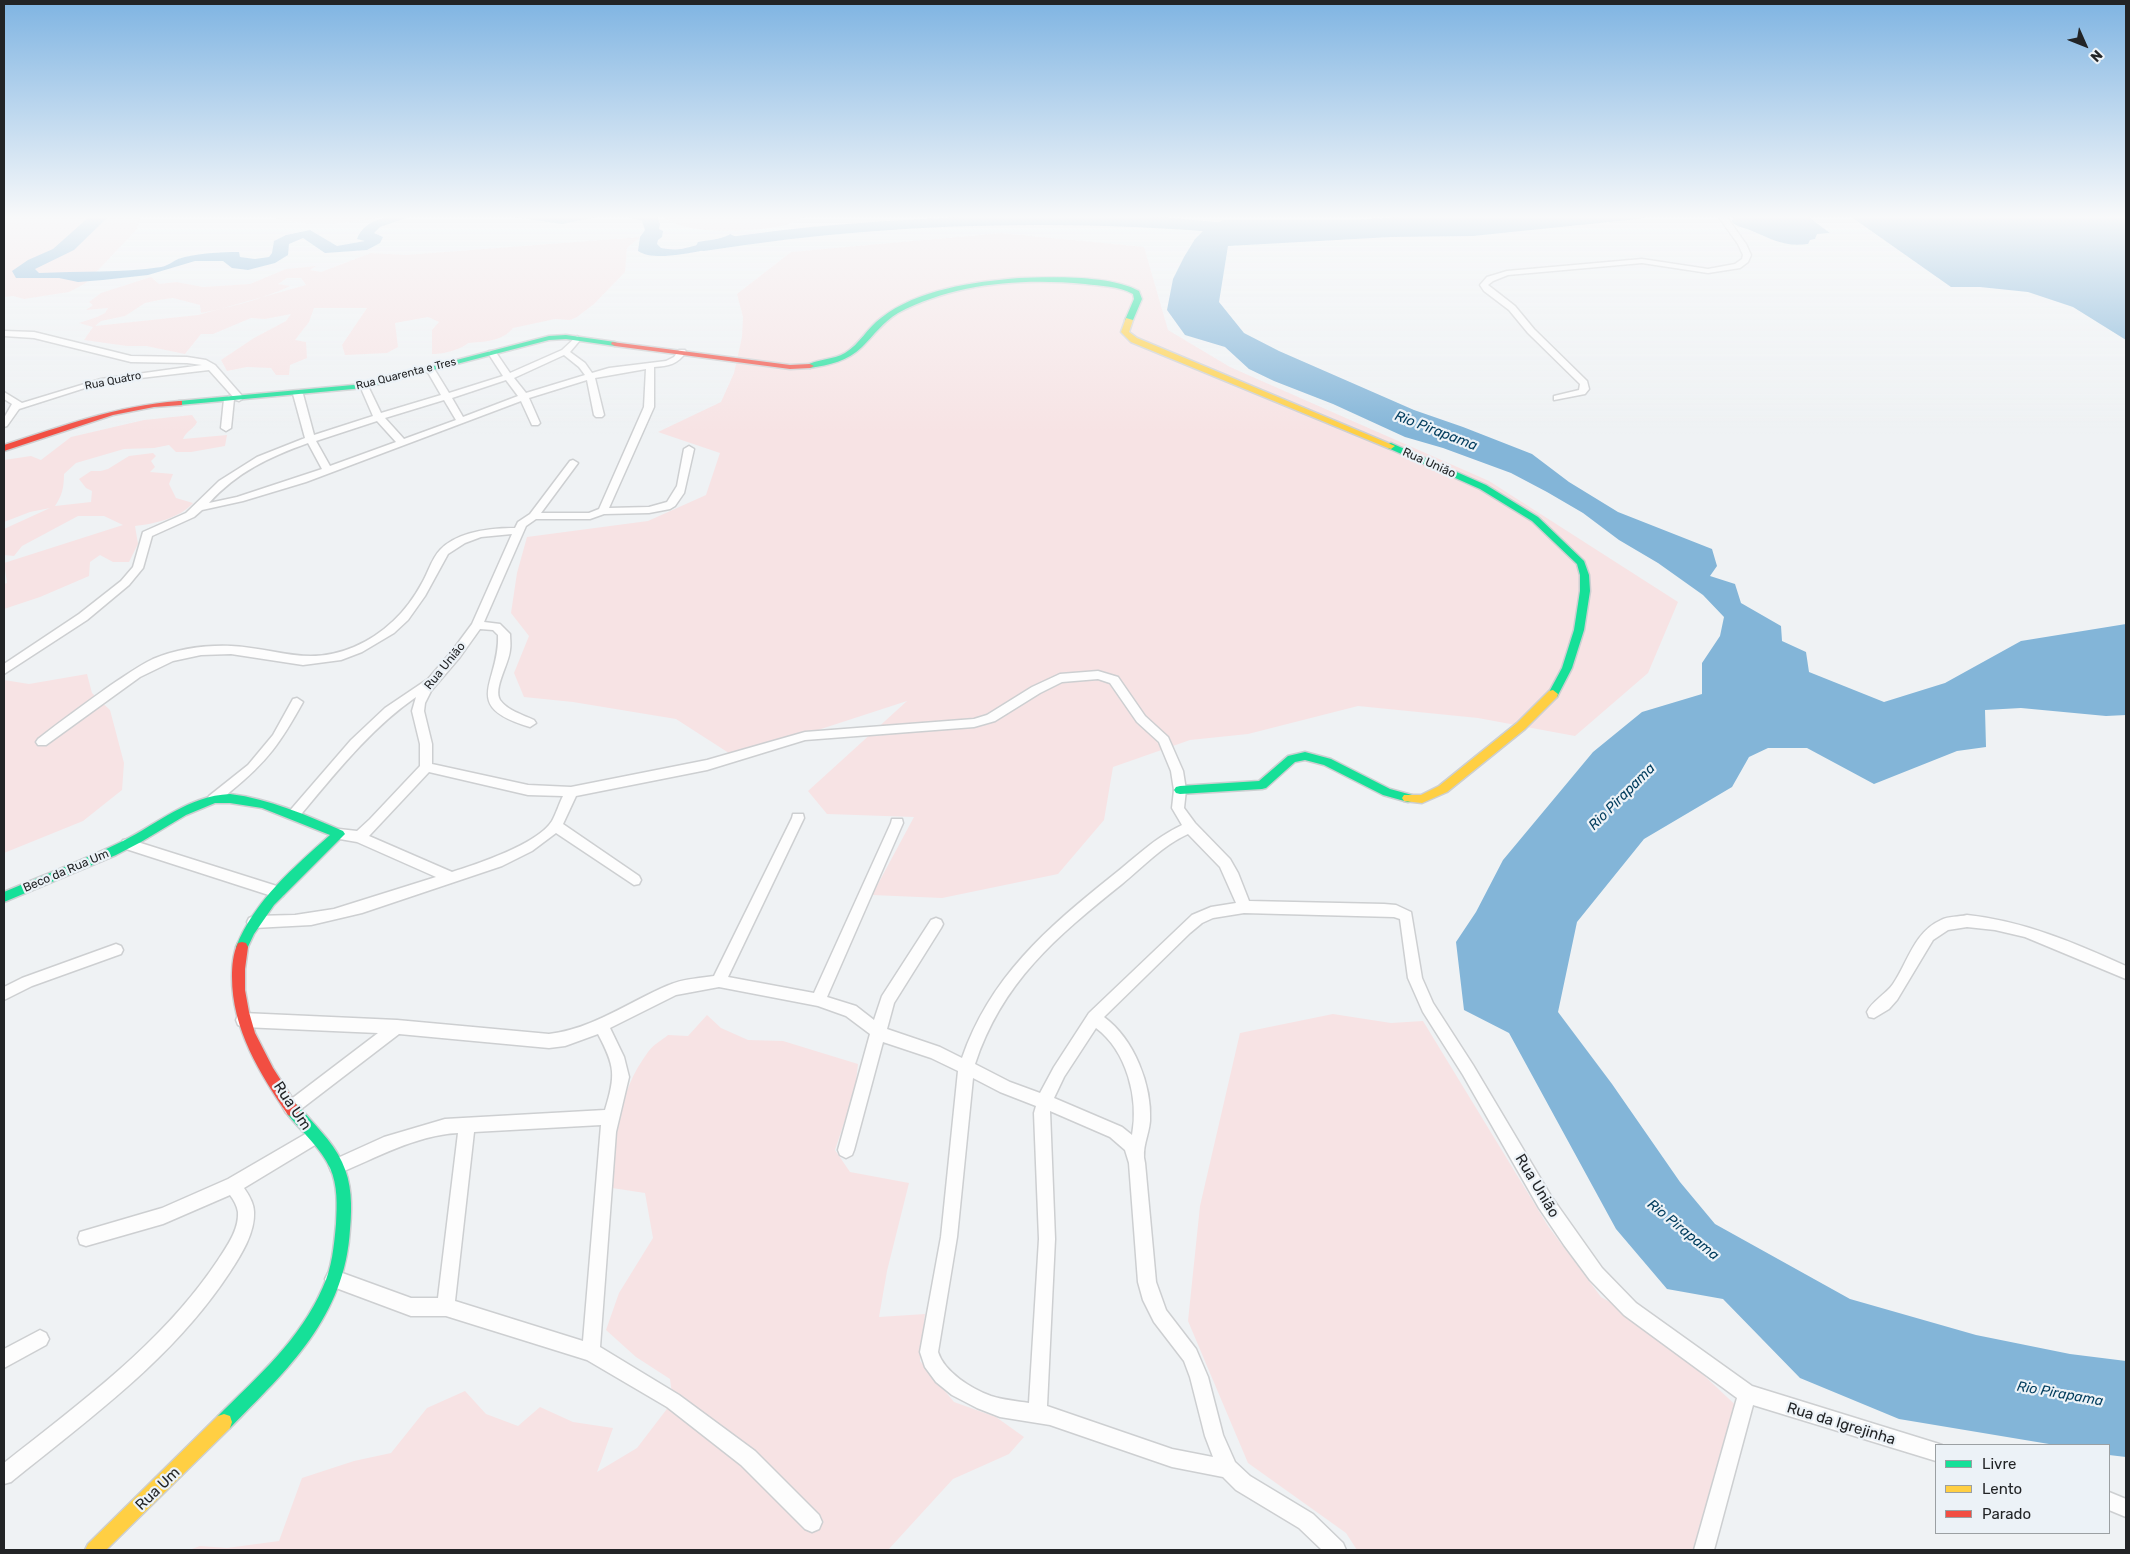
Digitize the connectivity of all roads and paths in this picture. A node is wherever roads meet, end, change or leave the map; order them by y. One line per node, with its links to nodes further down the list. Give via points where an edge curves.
1 (971, 289): 9 (street, Rua União, via 929,298 886,318 872,327 858,347 844,357 806,366)
2 (1128, 289): 46 (street, Rua União, via 1136,293 1138,299 1125,332 1134,340 1483,487 1535,519 1585,570 1586,586 1576,639 1560,686 1521,726 1443,789 1418,799 1404,798 1331,763 1304,756 1289,761 1262,785)
3 (1487, 289): 21 (street, via 1512,308 1584,383 1586,389 1582,392)
4 (4, 333): 11 (street, via 34,335 131,359 197,360)
5 (577, 339): 6 (street); 7 (street, Rua Quarenta e Tres); 8 (street, Rua Quarenta e Tres, via 549,338)
6 (565, 352): 13 (street, via 582,362); 14 (street)
7 (682, 352): 9 (street, Rua Quarenta e Tres); 10 (street, via 674,361)
8 (492, 353): 12 (street, Rua Quarenta e Tres); 14 (street)
9 (781, 365)
10 (650, 366): 13 (street); 36 (street, via 649,407)
11 (212, 367): 20 (street); 22 (street, Rua Quatro, via 95,383)
12 (430, 369): 15 (street, Rua Quarenta e Tres); 18 (street)
13 (590, 376): 19 (street); 23 (street)
14 (508, 377): 18 (street); 19 (street)
15 (364, 386): 17 (street, Rua Quarenta e Tres); 24 (street)
16 (4, 394): 22 (street, via 17,403)
17 (298, 394): 20 (street, Rua Quarenta e Tres); 29 (street)
18 (446, 396): 24 (street); 25 (street)
19 (524, 397): 25 (street); 26 (street)
20 (234, 398): 28 (street); 31 (street, Rua Quarenta e Tres, via 124,410)
21 (1557, 398)
22 (16, 407): 27 (street)
23 (599, 415)
24 (379, 418): 29 (street); 30 (street)
25 (461, 421): 30 (street)
26 (535, 423)
27 (4, 424)
28 (226, 428)
29 (310, 439): 34 (street); 35 (street, via 274,452 241,470 222,483)
30 (402, 442): 34 (street)
31 (4, 448)
32 (689, 449): 36 (street, via 680,490 671,504 664,508 637,511)
33 (573, 463): 37 (street, Rua União)
34 (328, 471): 35 (street)
35 (199, 508): 40 (street, via 147,534 138,568 125,584 83,617)
36 (602, 511): 37 (street, via 590,516)
37 (534, 516): 38 (street, Rua União)
38 (518, 530): 39 (street, Rua União); 44 (street, via 492,530 450,547 412,608 369,645 312,662 234,649 198,651 165,659 130,678)
39 (476, 624): 41 (street, Rua União, via 456,654); 43 (street, via 496,628 504,634 504,650 491,693 493,701 510,715)
40 (4, 670)
41 (432, 680): 45 (street, Rua União, via 421,697 418,711 426,744); 49 (street, via 379,719)
42 (297, 702): 48 (street, via 277,738 252,768)
43 (530, 723)
44 (42, 742)
45 (426, 766): 47 (street, via 528,790); 55 (street)
46 (1180, 790): 47 (street, via 1174,760 1164,740 1141,719 1114,680 1088,675 1054,680 991,718 974,723 804,736 707,765); 53 (street, via 1178,808)
47 (571, 792): 52 (street)
48 (213, 799): 49 (street, via 228,799); 56 (street)
49 (293, 814): 54 (street)
50 (798, 818): 66 (street)
51 (897, 822): 68 (street)
52 (556, 826): 57 (street, via 539,842 518,854); 58 (street)
53 (1190, 827): 61 (street, via 1228,868); 75 (street, via 1158,845 1061,925 1028,958 989,1011)
54 (339, 834): 55 (street); 59 (street, Rua Um)
55 (359, 837): 57 (street)
56 (128, 844): 59 (street); 60 (street, Beco da Rua Um)
57 (451, 878): 62 (street, via 341,913 294,921)
58 (634, 880)
59 (278, 892): 62 (street, Rua Um)
60 (4, 897)
61 (1244, 907): 70 (street, via 1197,919); 91 (street, Rua União, via 1384,910 1402,914 1407,920 1415,978 1421,994 1570,1239 1596,1274 1630,1309)
62 (254, 922): 71 (street, Rua Um, via 236,959)
63 (936, 924): 74 (street, via 887,1001)
64 (116, 950): 67 (street)
65 (2126, 973): 69 (street, via 2065,946 2012,928 1973,921 1951,922 1941,924 1929,935 1892,999)
66 (720, 981): 68 (street); 72 (street, via 674,989)
67 (4, 994)
68 (818, 1000): 74 (street, via 851,1011)
69 (1874, 1012)
70 (1094, 1018): 76 (street); 82 (street, via 1111,1030 1132,1068 1142,1118)
71 (243, 1020): 73 (street); 77 (street, Rua Um, via 258,1054)
72 (600, 1024): 73 (street, via 565,1039 549,1041); 78 (street, via 621,1069 622,1079)
73 (397, 1027): 77 (street)
74 (879, 1032): 75 (street, via 935,1052); 81 (street)
75 (966, 1068): 76 (street, via 1005,1088); 92 (street, via 949,1237 930,1359 950,1381 985,1403)
76 (1044, 1102): 82 (street, via 1116,1132 1127,1140); 92 (street, via 1042,1128 1047,1239)
77 (292, 1108): 80 (street, Rua Um)
78 (610, 1117): 79 (street); 89 (street, via 598,1227)
79 (467, 1125): 83 (street, via 445,1126 384,1145); 87 (street)
80 (314, 1137): 83 (street, Rua Um); 84 (street)
81 (846, 1150)
82 (1135, 1154): 94 (street, via 1146,1282 1160,1316 1190,1355 1206,1396 1214,1436)
83 (338, 1166): 86 (street, Rua Um, via 343,1219)
84 (234, 1185): 85 (street, via 163,1216); 95 (street, via 246,1211 244,1226 217,1279 125,1378)
85 (86, 1238)
86 (334, 1279): 87 (street, via 411,1306); 99 (street, Rua Um, via 314,1319 287,1355 209,1439)
87 (446, 1307): 89 (street)
88 (40, 1340): 90 (street)
89 (591, 1352): 98 (street, via 667,1397 748,1458)
90 (4, 1359)
91 (1747, 1394): 93 (street, Rua da Igrejinha); 101 (street)
92 (1038, 1413): 94 (street, via 1174,1459)
93 (1935, 1452)
94 (1228, 1469): 100 (street, via 1243,1483 1306,1521)
95 (4, 1475)
96 (2110, 1501): 97 (street)
97 (2126, 1508)
98 (812, 1522)
99 (94, 1550)
100 (1336, 1550)
101 (1704, 1550)

